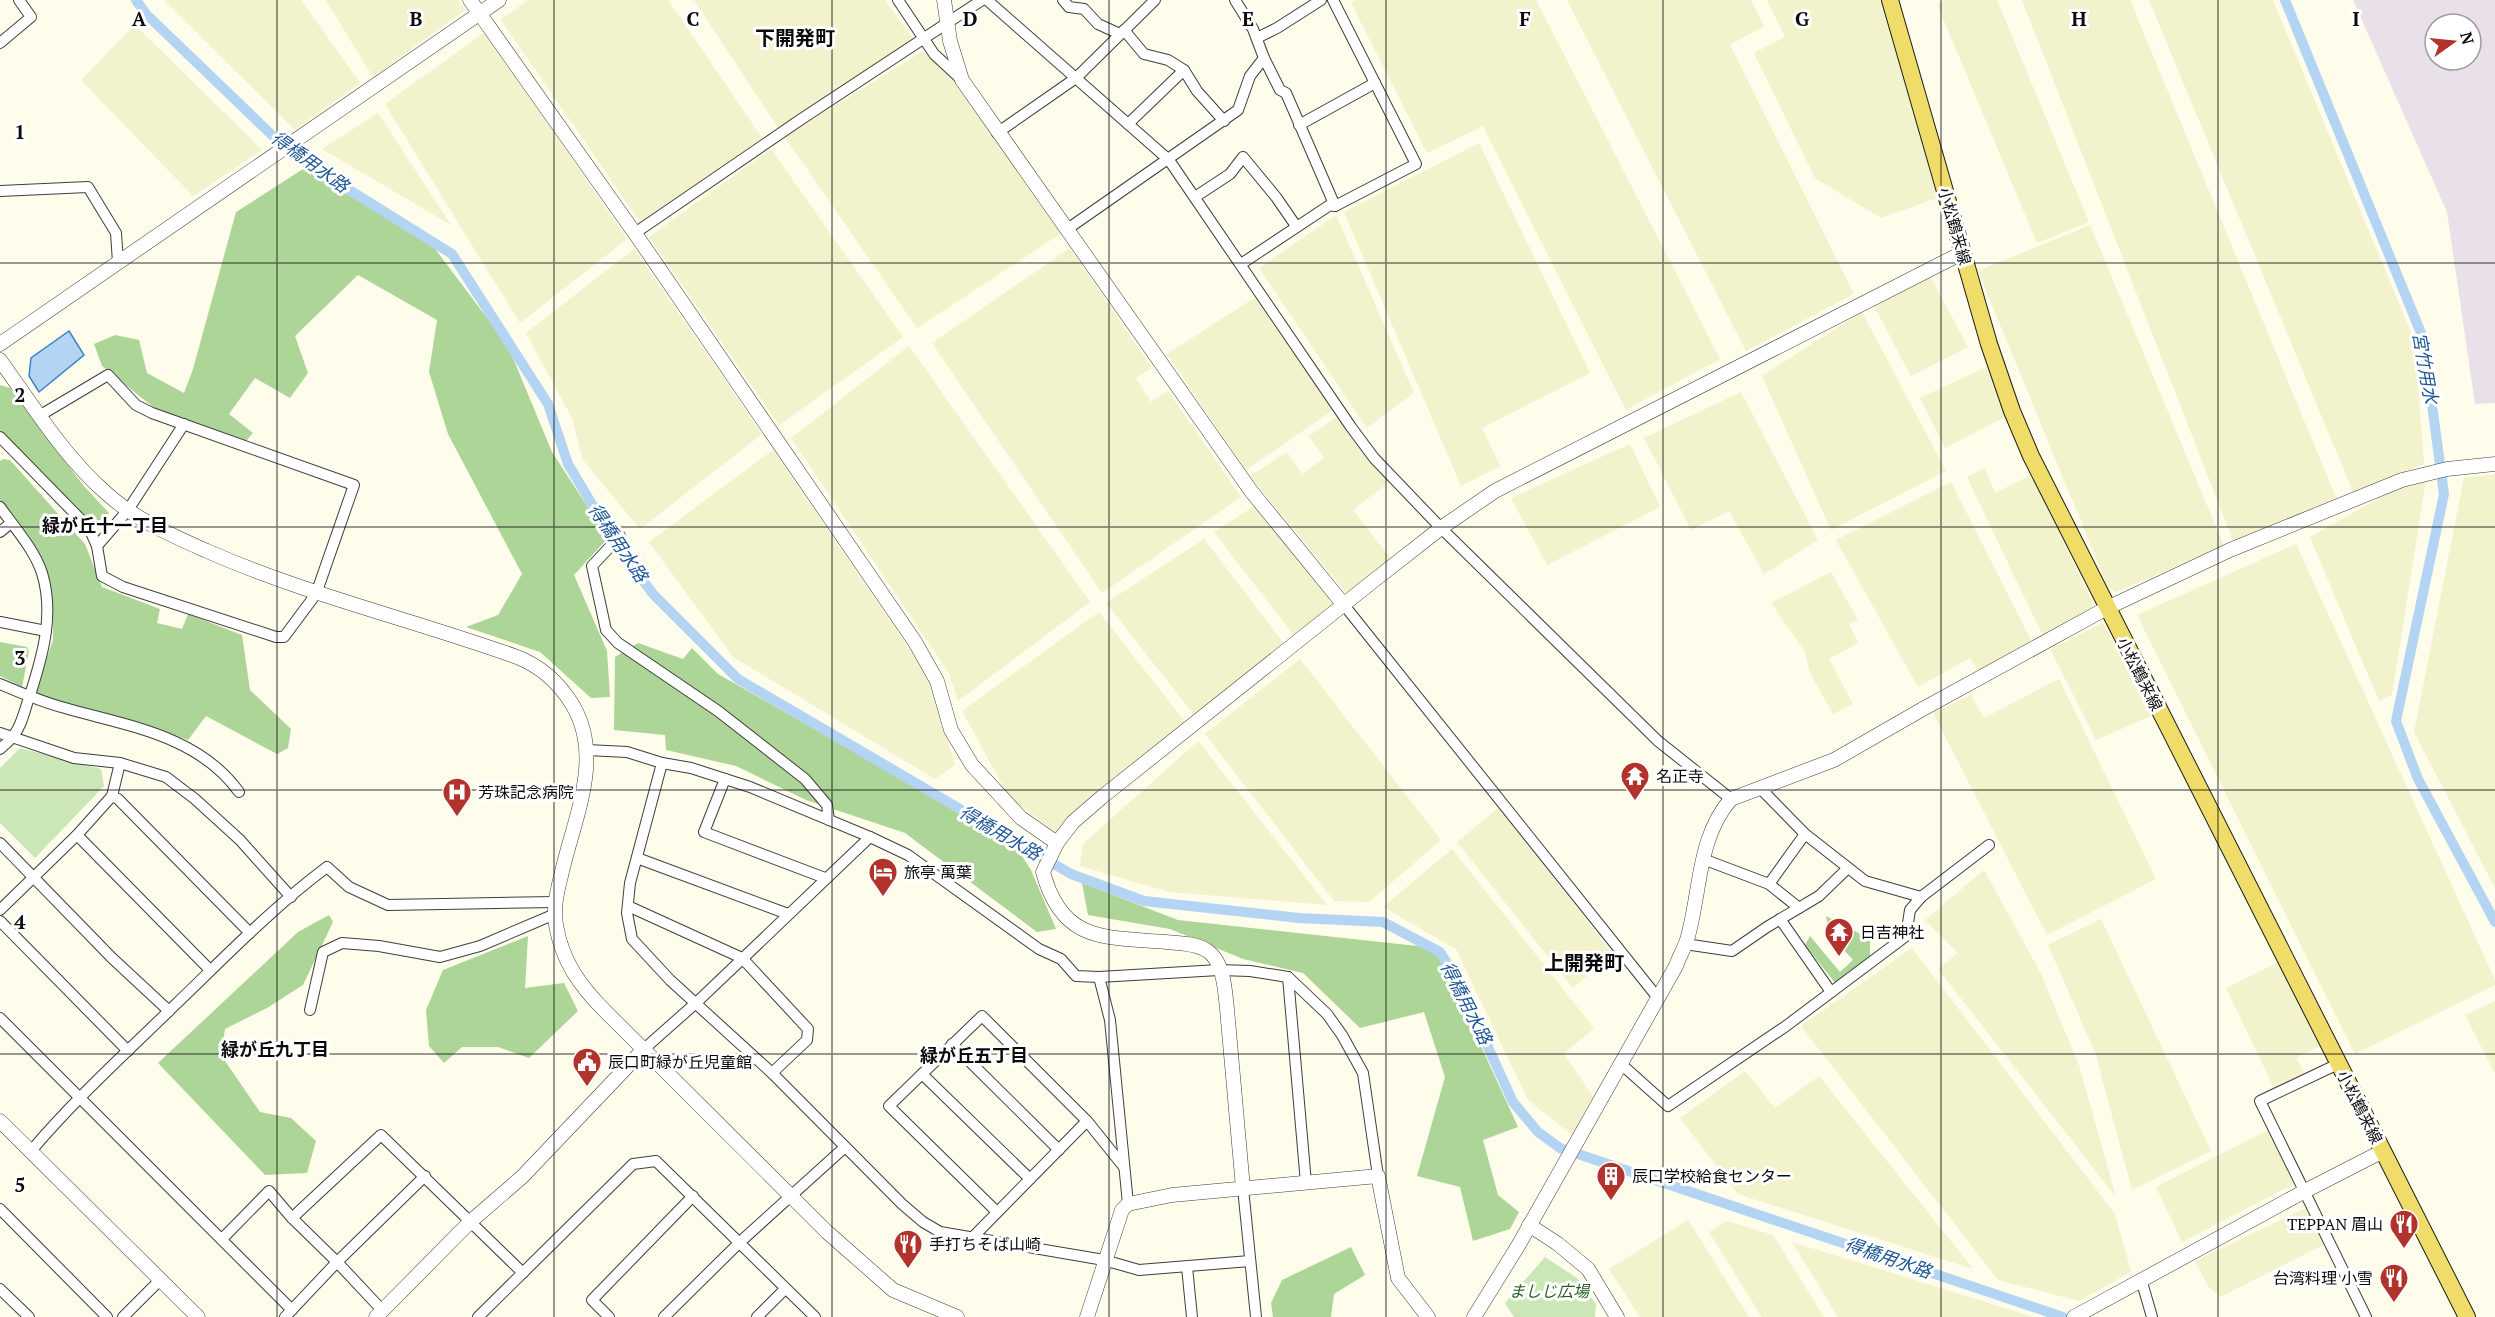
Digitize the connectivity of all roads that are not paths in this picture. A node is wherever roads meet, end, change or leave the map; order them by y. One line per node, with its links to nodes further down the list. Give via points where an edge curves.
1 (19, 0): 18 (street, via 31,17)
2 (470, 0): 13 (street)
3 (499, 0): 13 (street)
4 (898, 0): 16 (street)
5 (944, 0): 14 (street)
6 (988, 0): 14 (street); 21 (street)
7 (1063, 0): 15 (street, via 1069,8 1084,9 1098,24)
8 (1155, 0): 15 (street)
9 (1235, 0): 17 (street)
10 (1321, 0): 17 (street)
11 (1333, 0): 23 (street)
12 (1890, 0): 35 (main road, 小松鶴来線)
13 (479, 14): 34 (street); 36 (street)
14 (947, 21): 16 (street); 22 (street)
15 (1122, 32): 20 (street, via 1144,54 1168,60); 21 (street)
16 (923, 38): 22 (street); 34 (street)
17 (1257, 38): 19 (street)
18 (0, 43)
19 (1264, 58): 24 (street, via 1250,76 1238,110); 26 (street, via 1280,90 1286,93)
20 (1184, 70): 24 (street); 25 (street)
21 (1076, 78): 25 (street); 27 (street)
22 (962, 80): 27 (street)
23 (1375, 83): 26 (street); 31 (street, via 1416,164)
24 (1224, 121): 28 (street)
25 (1128, 124): 28 (street)
26 (1299, 125): 31 (street)
27 (998, 133): 33 (street)
28 (1169, 160): 30 (street); 33 (street)
29 (0, 191): 36 (street, via 88,187 116,234)
30 (1195, 197): 32 (street, via 1230,174 1243,157); 37 (street)
31 (1335, 206): 32 (street)
32 (1296, 226): 37 (street)
33 (1065, 230): 52 (street, via 1251,491)
34 (635, 233): 75 (street, via 929,663 951,730 972,765)
35 (1962, 253): 47 (street, via 1495,491); 53 (main road, 小松鶴来線, via 2012,411)
36 (118, 262): 38 (street)
37 (1241, 264): 47 (street, via 1374,458)
38 (0, 344)
39 (0, 360): 40 (street)
40 (39, 416): 41 (street, via 108,375 136,405); 45 (street, via 78,466)
41 (184, 424): 45 (street); 51 (street, via 354,485)
42 (0, 437): 50 (street, via 89,528)
43 (2495, 464): 53 (street, via 2447,468 2402,480 2230,550)
44 (0, 507): 46 (street)
45 (128, 510): 50 (street); 51 (street, via 180,539)
46 (11, 523): 48 (street); 55 (street, via 42,572 47,601)
47 (1441, 528): 52 (street); 68 (street, via 1658,741)
48 (0, 532)
49 (620, 536): 69 (street, via 592,566 606,630 618,644 718,711 805,779 827,805)
50 (97, 546): 51 (street, via 102,576 123,587 276,637 284,637)
51 (316, 594): 61 (street, via 446,632 528,662 559,685 568,698 579,719)
52 (1344, 605): 75 (street, via 1086,810); 99 (street)
53 (2107, 608): 65 (street, via 1834,760); 108 (main road, 小松鶴来線)
54 (0, 622): 55 (street)
55 (46, 631): 57 (street)
56 (0, 684): 57 (street)
57 (29, 696): 59 (street); 66 (street, via 148,730 200,755 226,774)
58 (0, 733): 59 (street)
59 (14, 736): 60 (street); 62 (street, via 74,758)
60 (0, 749)
61 (587, 750): 63 (street, via 627,752); 85 (street, via 584,787)
62 (120, 762): 67 (street); 82 (street, via 166,777 195,799 240,840)
63 (662, 763): 64 (street); 76 (street)
64 (725, 779): 69 (street); 80 (street, via 704,832)
65 (1760, 788): 68 (street); 70 (street)
66 (239, 792)
67 (112, 796): 71 (street); 91 (street)
68 (1731, 798): 77 (street, via 1720,811)
69 (829, 820): 72 (street)
70 (1805, 834): 78 (street); 81 (street)
71 (76, 835): 79 (street); 94 (street)
72 (870, 837): 80 (street); 96 (street, via 908,855 1039,949 1061,959 1076,976)
73 (0, 843): 79 (street)
74 (1989, 845): 83 (street)
75 (1054, 849): 95 (street, via 1043,872 1048,890 1059,908 1082,930 1096,935 1183,943 1207,950)
76 (637, 858): 84 (street); 88 (street)
77 (1703, 859): 81 (street); 92 (street)
78 (1848, 868): 83 (street, via 1865,881); 86 (street, via 1819,896)
79 (33, 876): 87 (street); 102 (street)
80 (825, 878): 88 (street)
81 (1769, 884): 86 (street)
82 (291, 897): 85 (street, via 327,867 349,887 388,905); 91 (street)
83 (1921, 897): 98 (street, via 1910,910 1906,936)
84 (628, 906): 93 (street); 100 (street, via 632,939)
85 (555, 908): 101 (street, via 480,946 440,957 342,943 323,952); 105 (street, via 564,956 575,977)
86 (1798, 908): 89 (street)
87 (0, 910)
88 (788, 914): 93 (street)
89 (1780, 919): 92 (street, via 1732,951); 98 (street)
90 (0, 921): 106 (street)
91 (250, 933): 94 (street)
92 (1685, 944): 99 (street)
93 (742, 958): 100 (street); 109 (street, via 808,1029 807,1040)
94 (210, 970): 102 (street)
95 (1219, 970): 96 (street); 97 (street, via 1250,970); 123 (street, via 1227,1009)
96 (1099, 977): 118 (street, via 1110,1020)
97 (1288, 977): 120 (street, via 1327,1014 1363,1073); 122 (street)
98 (1832, 992): 107 (street, via 1668,1106)
99 (1658, 998): 107 (street)
100 (697, 1002): 105 (street); 109 (street)
101 (310, 1010)
102 (169, 1011): 106 (street)
103 (0, 1018): 111 (street)
104 (952, 1044): 110 (street); 113 (street, via 982,1016); 115 (street)
105 (644, 1049): 126 (street); 131 (street, via 522,1177)
106 (128, 1051): 111 (street)
107 (1621, 1064): 132 (street)
108 (2338, 1064): 117 (main road, 小松鶴来線); 124 (street, via 2260,1101)
109 (772, 1073): 114 (street)
110 (922, 1074): 121 (street); 129 (street, via 889,1106)
111 (79, 1099): 116 (street); 134 (street)
112 (0, 1121): 116 (street)
113 (1087, 1121): 115 (street); 118 (street)
114 (845, 1147): 126 (street); 133 (street, via 923,1222 940,1232)
115 (1059, 1149): 121 (street)
116 (31, 1151): 142 (street)
117 (2383, 1151): 124 (street); 166 (main road, 小松鶴来線)
118 (1124, 1167): 127 (street)
119 (425, 1176): 130 (street, via 381,1135); 131 (street); 138 (street)
120 (1378, 1176): 122 (street); 161 (street, via 1398,1278)
121 (1030, 1179): 129 (street)
122 (1306, 1183): 123 (street)
123 (1243, 1188): 127 (street); 137 (street)
124 (2305, 1191): 141 (street); 165 (street)
125 (693, 1196): 135 (street); 140 (street, via 656,1161 633,1164); 153 (street, via 592,1300)
126 (792, 1197): 135 (street); 157 (street, via 893,1290)
127 (1128, 1204): 136 (street, via 1122,1210)
128 (0, 1209): 149 (street)
129 (997, 1212): 133 (street)
130 (292, 1218): 134 (street, via 269,1191); 138 (street)
131 (470, 1222): 140 (street); 146 (street)
132 (1529, 1225): 162 (street); 163 (street, via 1588,1269)
133 (972, 1238): 136 (street)
134 (222, 1239): 145 (street)
135 (740, 1242): 144 (street); 154 (street)
136 (1104, 1260): 139 (street, via 1139,1270); 158 (street)
137 (1250, 1261): 139 (street); 160 (street)
138 (337, 1262): 145 (street); 146 (street)
139 (1187, 1267): 159 (street)
140 (523, 1273): 152 (street)
141 (2141, 1279): 147 (street); 164 (street)
142 (160, 1280): 150 (street); 151 (street)
143 (0, 1289): 148 (street)
144 (785, 1289): 155 (street); 156 (street)
145 (288, 1313)
146 (379, 1313)
147 (2078, 1314)
148 (29, 1317)
149 (107, 1317)
150 (123, 1317)
151 (198, 1317)
152 (478, 1317)
153 (609, 1317)
154 (664, 1317)
155 (757, 1317)
156 (815, 1317)
157 (957, 1317)
158 (1087, 1317)
159 (1192, 1317)
160 (1256, 1317)
161 (1428, 1317)
162 (1474, 1317)
163 (1617, 1317)
164 (2152, 1317)
165 (2366, 1317)
166 (2467, 1317)

